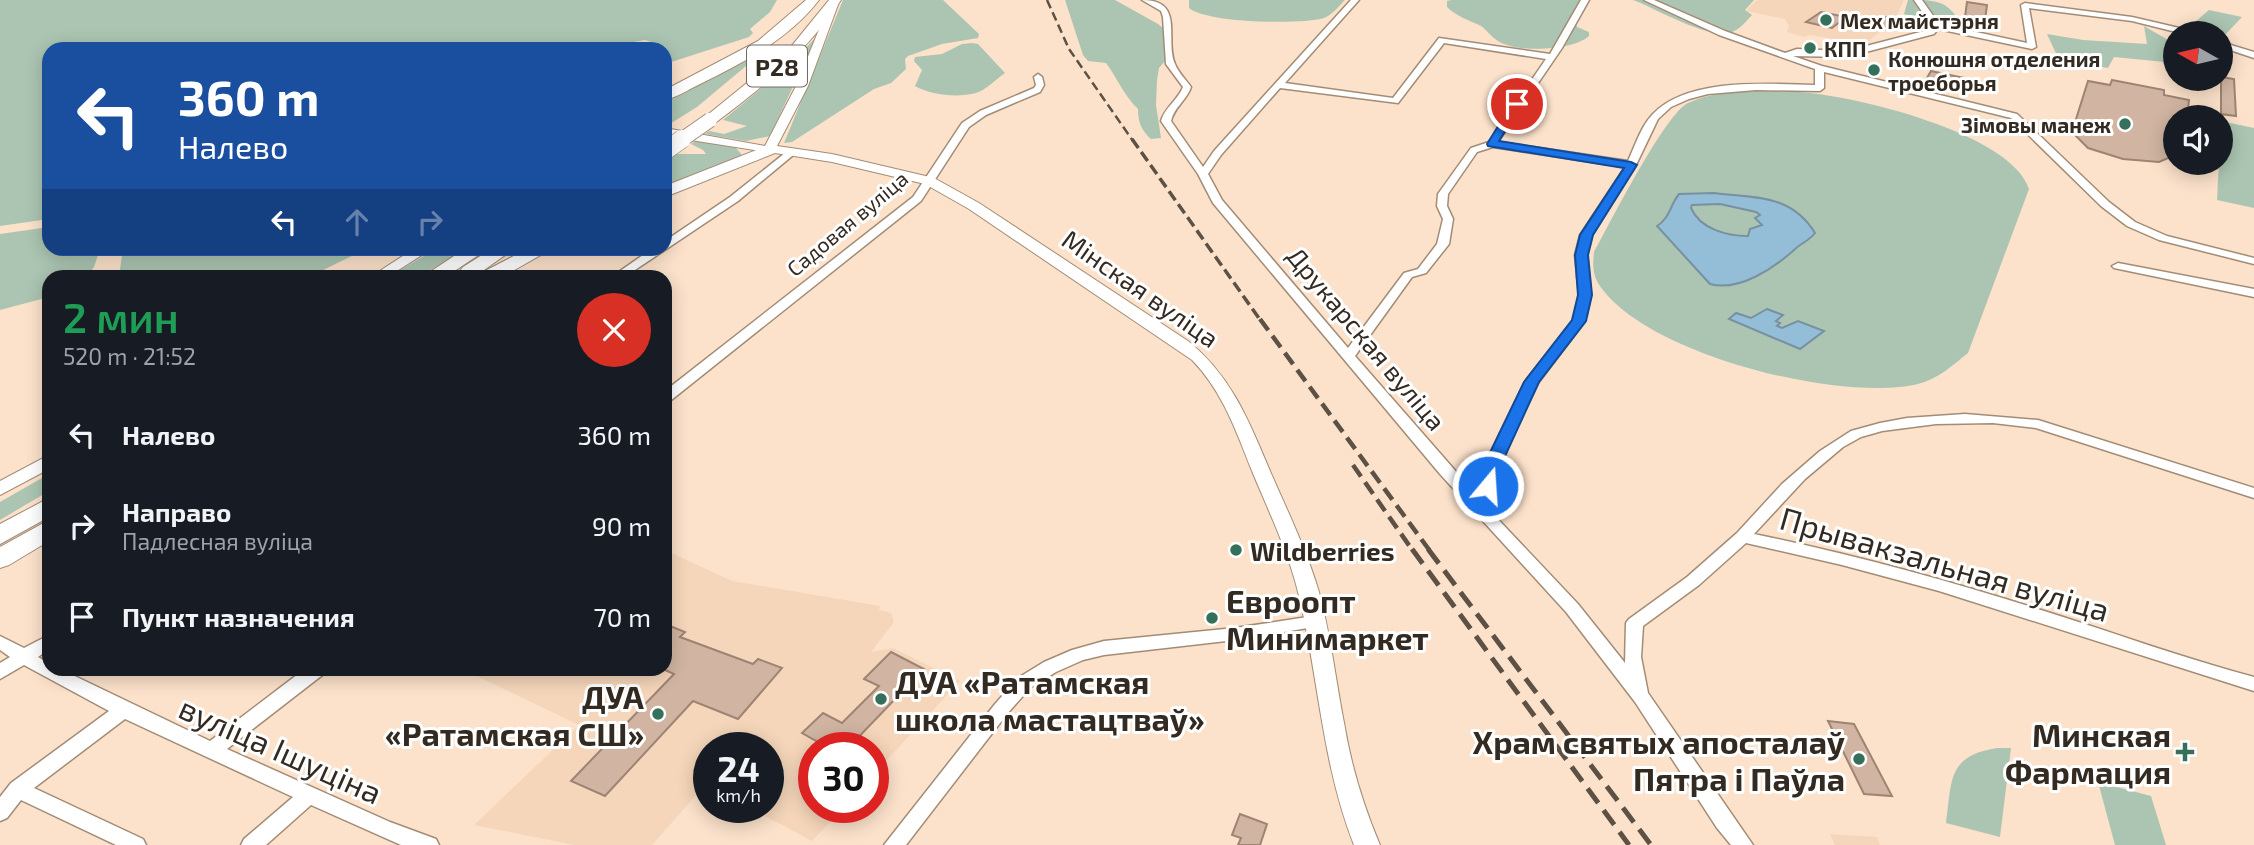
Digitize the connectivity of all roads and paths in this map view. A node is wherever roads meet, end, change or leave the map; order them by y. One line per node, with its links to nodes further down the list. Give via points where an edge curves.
1 (815, 0): 18 (highway, via 779,34); 19 (highway, Р28, via 792,33)
2 (1146, 0): 27 (street, Друкарская вуліца, via 1164,10 1170,64 1186,87 1166,121)
3 (1355, 0): 17 (street)
4 (1585, 0): 14 (street)
5 (1648, 0): 13 (street)
6 (1918, 0): 9 (street)
7 (834, 1): 19 (highway, Р28, via 786,58); 24 (street, via 802,86)
8 (2024, 3): 9 (street, via 2032,47); 10 (street)
9 (1936, 26): 13 (street, via 1931,32 1854,52)
10 (2163, 27)
11 (2233, 48): 12 (street)
12 (2254, 55)
13 (1786, 56): 15 (street)
14 (1551, 57): 17 (street, via 1442,40 1395,100); 22 (street)
15 (1819, 68): 26 (street, via 1820,88 1719,91 1680,98 1655,117); 36 (street, via 2014,116 2131,224 2163,238)
16 (1038, 77): 28 (street, Садовая вуліца, via 1037,90 965,125)
17 (1279, 86): 27 (street)
18 (672, 92)
19 (702, 119): 21 (highway, Р28); 23 (highway, Р28, bridge)
20 (672, 133): 24 (street, Мінская вуліца)
21 (672, 134)
22 (1492, 144): 26 (street); 44 (street, via 1474,150 1443,194 1448,219 1443,244 1422,271 1408,275)
23 (672, 145)
24 (769, 150): 25 (street, Мінская вуліца); 29 (highway)
25 (793, 151): 28 (street, Мінская вуліца); 30 (street)
26 (1631, 165): 50 (street, via 1586,235 1581,255 1585,295 1579,321 1532,382 1491,467)
27 (1203, 174): 44 (street, Друкарская вуліца, via 1217,201)
28 (929, 181): 45 (street, Садовая вуліца, via 917,199); 57 (street, Мінская вуліца, via 1182,344 1219,378 1234,403 1287,537)
29 (672, 189)
30 (672, 241)
31 (413, 256): 38 (street)
32 (467, 256): 39 (highway)
33 (493, 256): 40 (highway)
34 (529, 256): 41 (highway)
35 (649, 256): 42 (street)
36 (2254, 261)
37 (2119, 266): 43 (street)
38 (389, 270)
39 (444, 270)
40 (471, 270)
41 (502, 270)
42 (628, 270)
43 (2254, 293)
44 (1349, 355): 50 (street, Друкарская вуліца, via 1404,424)
45 (672, 392)
46 (42, 465): 47 (street)
47 (0, 489)
48 (2254, 493): 54 (street, via 2038,424 1970,417 1891,425 1840,442)
49 (42, 510): 53 (highway)
50 (1486, 513): 66 (street, Друкарская вуліца, via 1573,608)
51 (42, 533): 55 (highway)
52 (42, 533): 56 (highway)
53 (0, 535)
54 (1742, 537): 65 (street, Прывакзальная вуліца, via 1805,549 1993,602 2190,668); 66 (street, Прывакзальная вуліца, via 1693,581 1634,624 1632,657)
55 (0, 559)
56 (0, 569)
57 (1314, 622): 75 (street, via 1104,648 1050,667 1024,683 1001,709); 76 (street, Мінская вуліца, via 1339,767)
58 (0, 642): 60 (street, вуліца Ішуціна)
59 (42, 645): 60 (street)
60 (23, 657): 61 (street, вуліца Ішуціна); 62 (street)
61 (42, 667)
62 (0, 672)
63 (58, 676): 67 (street, вуліца Ішуціна)
64 (309, 676): 68 (street)
65 (2254, 684)
66 (1641, 697): 77 (street, Друкарская вуліца)
67 (122, 710): 68 (street, вуліца Ішуціна); 69 (street)
68 (211, 751): 70 (street, вуліца Ішуціна)
69 (18, 789): 71 (street); 72 (street)
70 (308, 796): 73 (street); 74 (street, вуліца Ішуціна)
71 (0, 812)
72 (136, 845)
73 (250, 845)
74 (429, 845)
75 (894, 845)
76 (1367, 845)
77 (1743, 845)

